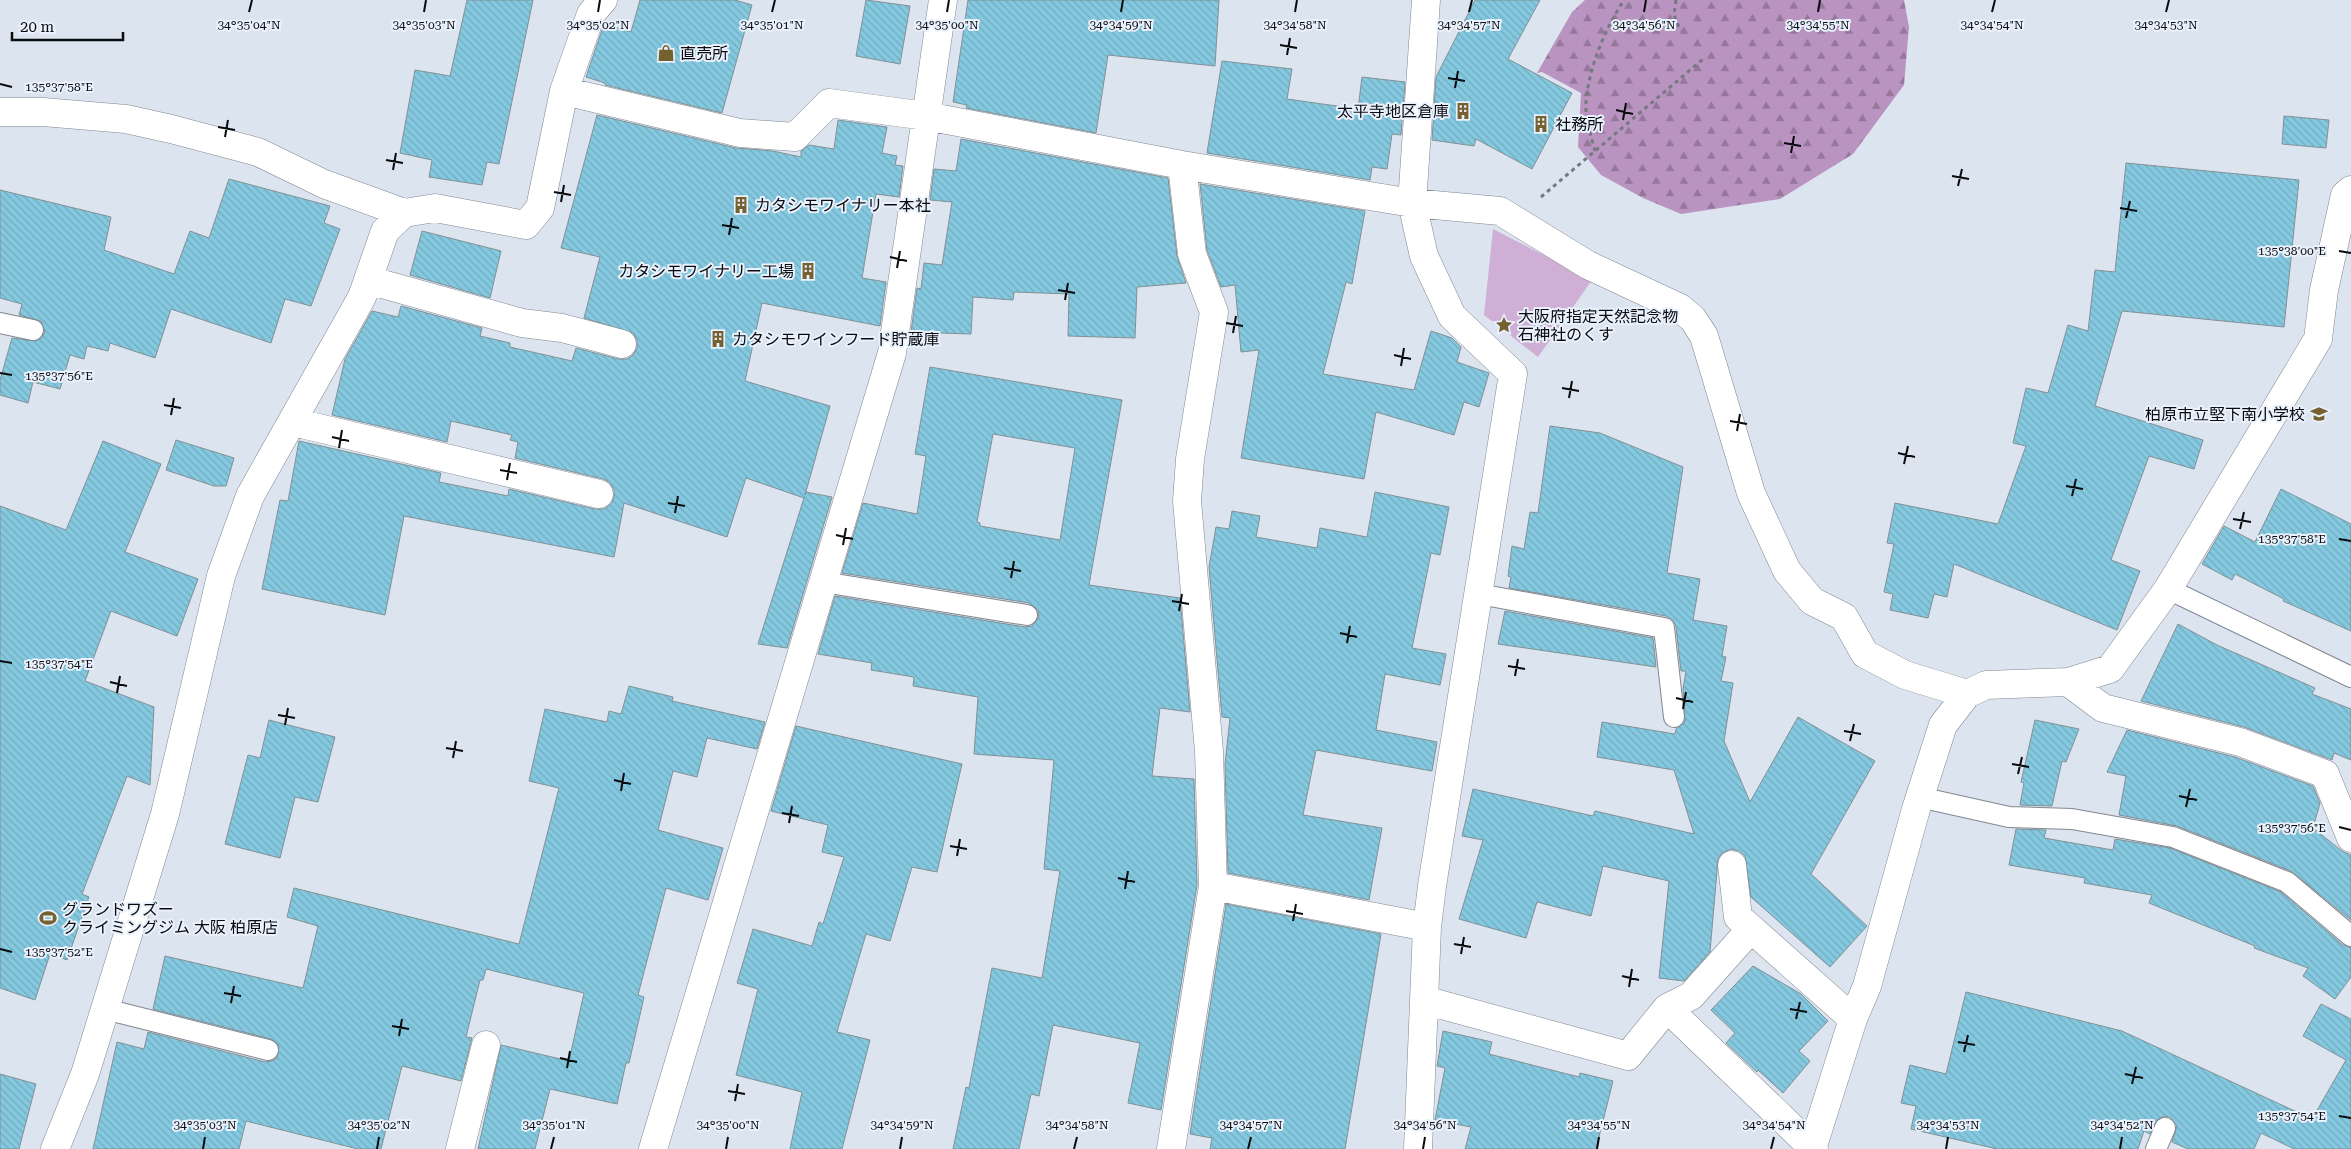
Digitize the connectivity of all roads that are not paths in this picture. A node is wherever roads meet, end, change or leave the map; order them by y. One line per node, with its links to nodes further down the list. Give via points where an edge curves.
1 (603, 0): 4 (street, via 591,14)
2 (944, 0): 6 (street)
3 (1426, 0): 9 (street)
4 (564, 91): 6 (street, via 740,133 795,137 829,103); 10 (street, via 540,208 526,225 435,208)
5 (0, 112): 10 (street, via 126,119 171,128 258,152 324,184)
6 (926, 116): 7 (street); 17 (street, via 892,353)
7 (1182, 165): 9 (street); 28 (street, via 1192,254 1214,312 1190,459 1187,501 1209,751)
8 (2351, 190): 18 (street, via 2346,195 2324,290 2318,339)
9 (1412, 203): 19 (street, via 1424,256 1452,316 1513,374); 23 (street, via 1500,212 1588,265 1680,308 1693,319 1704,336 1751,493 1787,571 1812,602 1844,617 1865,654 1905,675)
10 (404, 213): 11 (street, via 385,231)
11 (368, 280): 14 (street, via 522,323 562,328); 15 (street, via 362,297)
12 (0, 323): 13 (lane)
13 (33, 330)
14 (622, 344)
15 (293, 422): 16 (street); 34 (street, via 250,496 221,576 165,814)
16 (599, 494)
17 (823, 582): 20 (lane); 41 (street)
18 (2168, 589): 21 (lane); 22 (street, via 2110,669)
19 (1479, 594): 24 (lane, via 1664,628); 29 (street)
20 (1027, 615)
21 (2351, 677)
22 (2068, 682): 23 (street, via 1986,685); 26 (street, via 2104,708 2240,742 2325,774)
23 (1967, 694): 25 (street, via 1943,724)
24 (1674, 717)
25 (1919, 797): 31 (lane, via 2009,817 2072,819 2173,837 2287,882); 35 (street, via 1867,986)
26 (2351, 838)
27 (1732, 865): 30 (street, via 1738,917)
28 (1213, 886): 29 (street); 42 (street)
29 (1427, 927): 32 (street)
30 (1750, 930): 33 (street, via 1691,996); 35 (street)
31 (2351, 936)
32 (1424, 1000): 33 (street, via 1628,1056); 43 (street)
33 (1667, 1008): 44 (street)
34 (105, 1009): 37 (lane); 39 (street, via 85,1074)
35 (1853, 1019): 44 (street)
36 (486, 1045): 40 (street)
37 (268, 1050)
38 (2165, 1128): 45 (lane)
39 (55, 1149)
40 (460, 1149)
41 (653, 1149)
42 (1171, 1149)
43 (1418, 1149)
44 (1812, 1149)
45 (2156, 1149)

